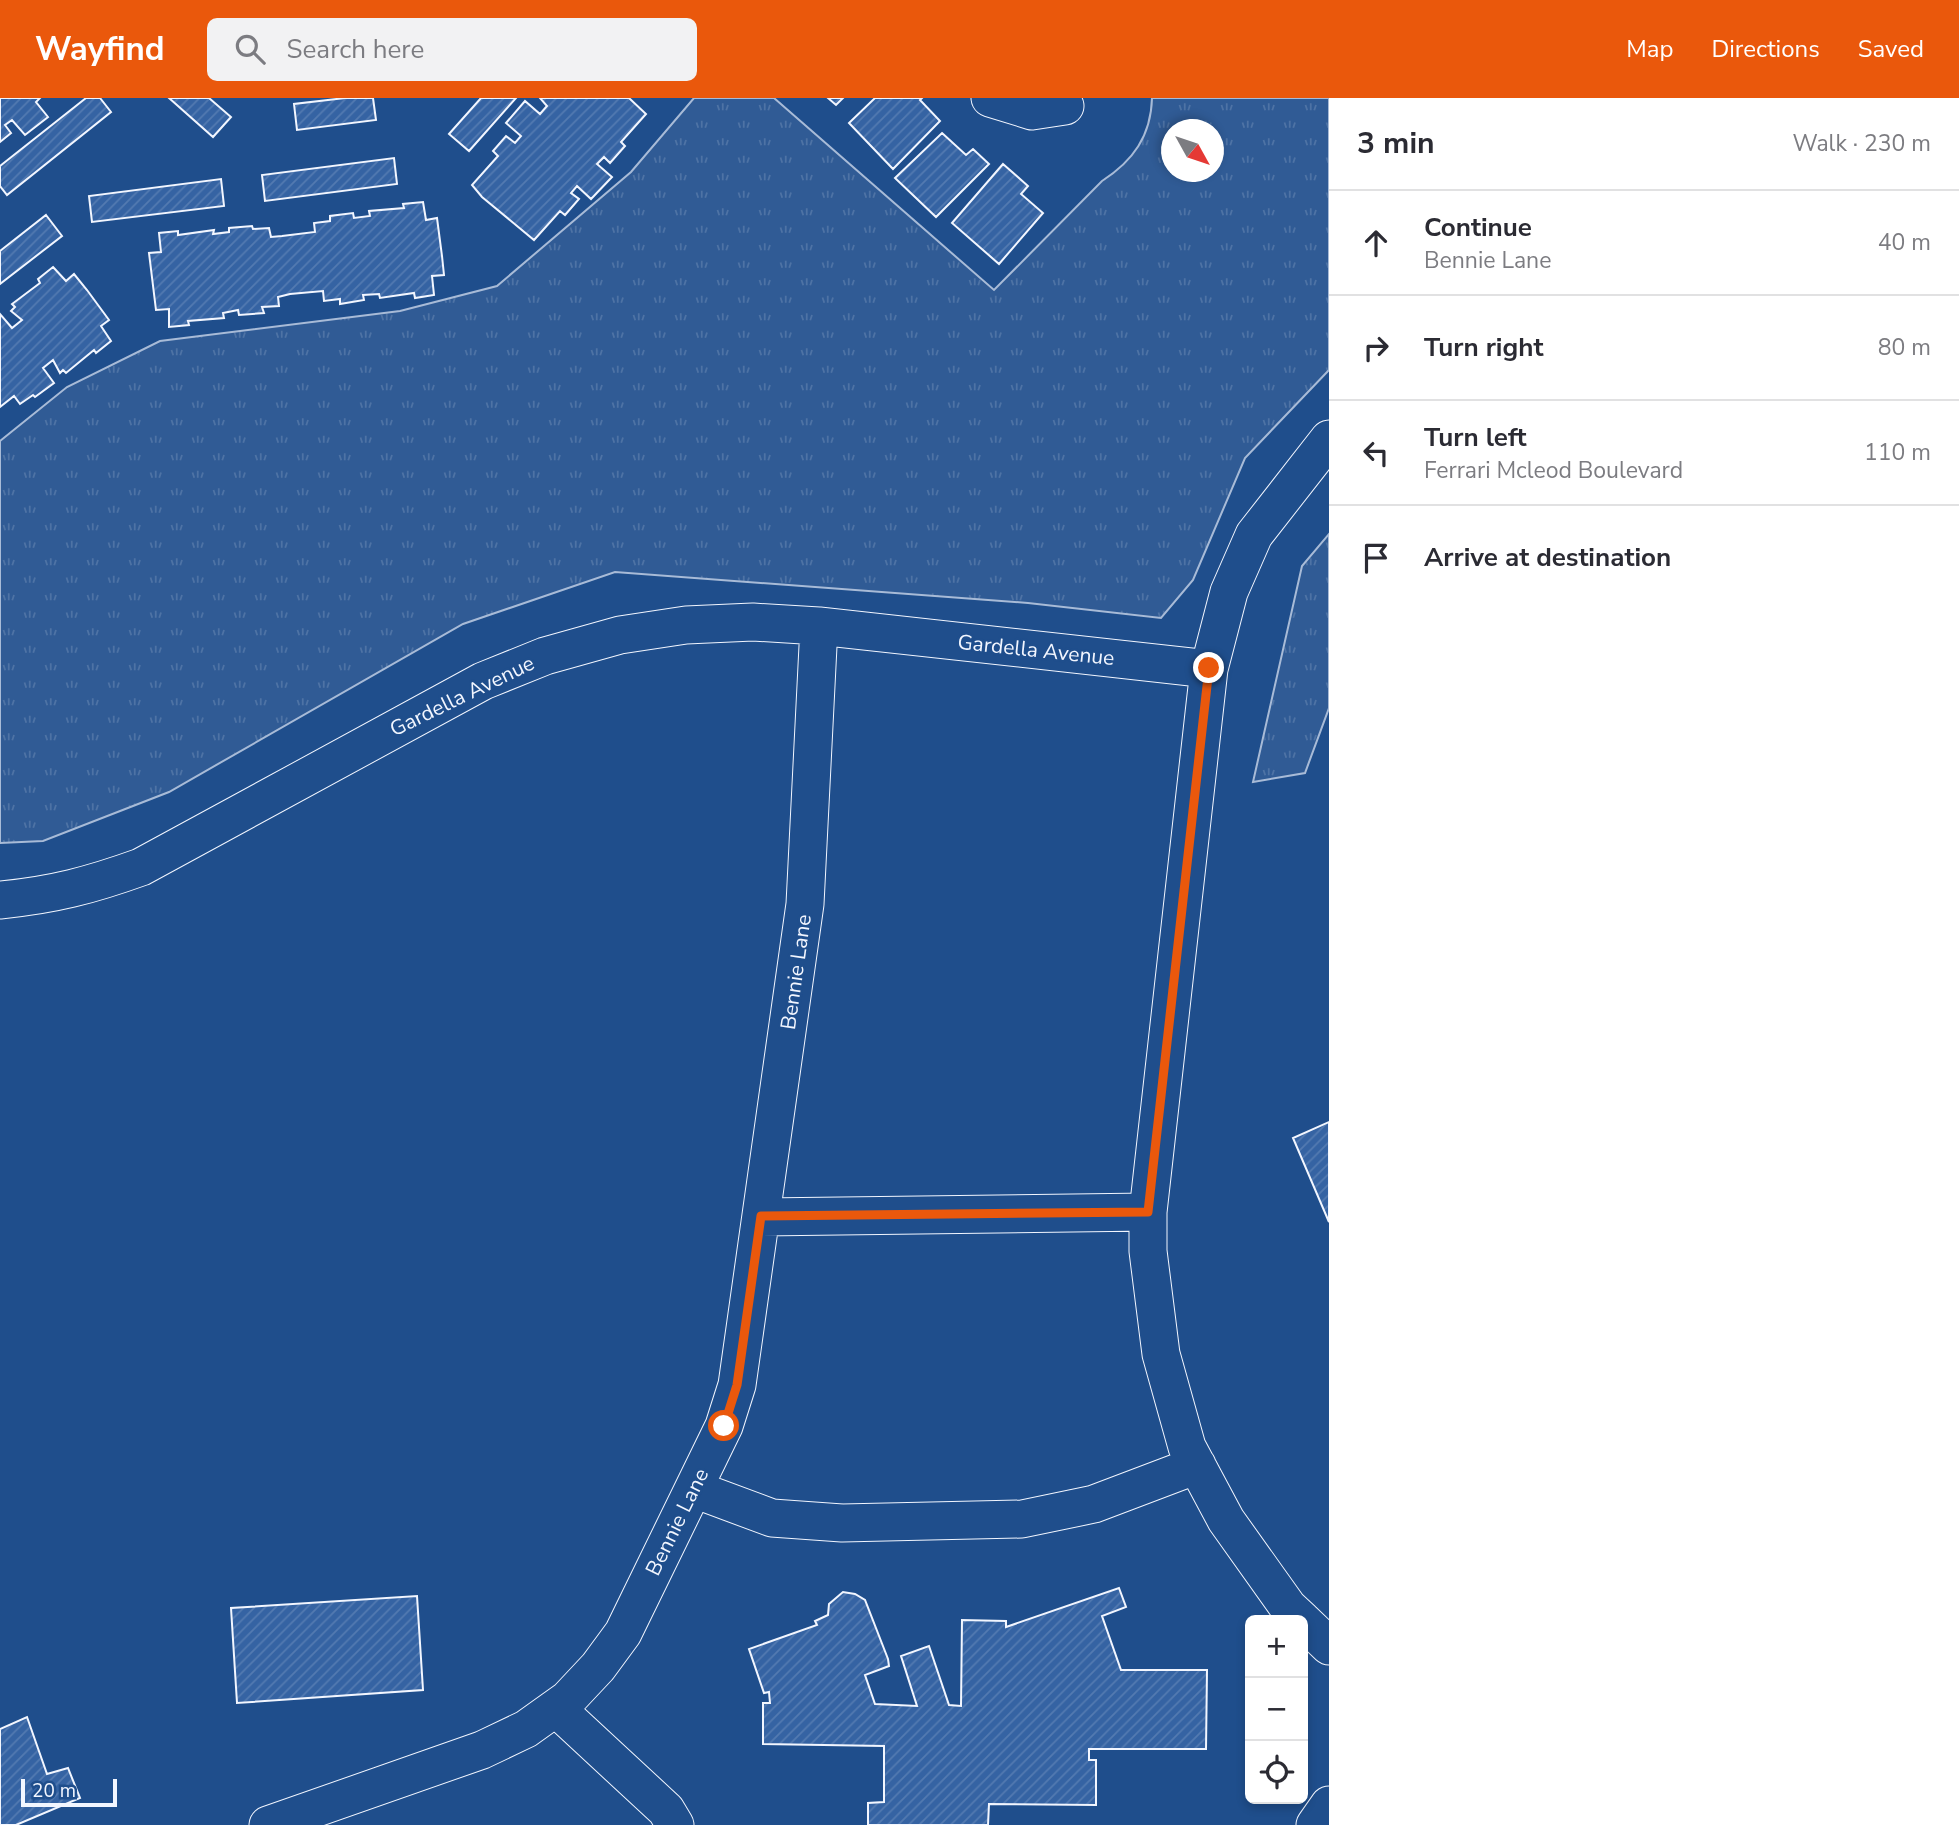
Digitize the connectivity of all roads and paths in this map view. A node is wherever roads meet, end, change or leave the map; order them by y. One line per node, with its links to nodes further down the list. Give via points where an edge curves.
1 (990, 98): 2 (street, via 1032,111)
2 (1065, 106)
3 (1329, 439): 5 (street, via 1254,535 1229,592)
4 (819, 626): 5 (street, Gardella Avenue); 6 (street, Gardella Avenue, via 753,622 686,625 620,635 545,656 442,702 141,867 93,885); 8 (street, Bennie Lane, via 806,904)
5 (1209, 668): 7 (street)
6 (0, 900)
7 (1148, 1212): 8 (street); 9 (street, via 1148,1251 1161,1354 1187,1447)
8 (761, 1216): 10 (street, Bennie Lane, via 737,1385 724,1426)
9 (1197, 1465): 10 (street, via 1094,1504 1022,1519 842,1523 772,1518); 11 (street, via 1226,1520)
10 (694, 1489): 14 (street, Bennie Lane, via 623,1633 598,1667)
11 (1298, 1615)
12 (1308, 1625): 13 (street)
13 (1329, 1646)
14 (556, 1708): 16 (street, Bennie Lane, via 482,1750); 17 (street, via 666,1810)
15 (1329, 1805): 18 (street)
16 (268, 1825)
17 (675, 1825)
18 (1315, 1825)

